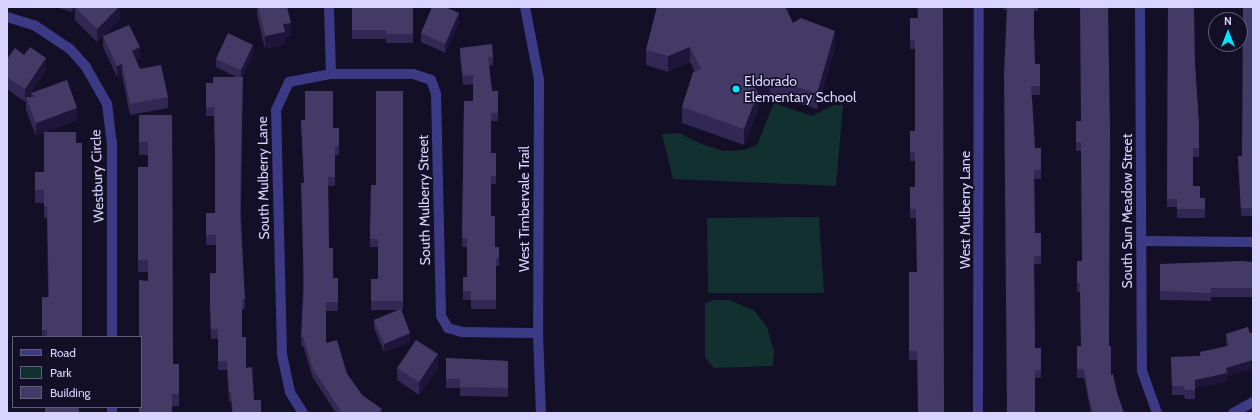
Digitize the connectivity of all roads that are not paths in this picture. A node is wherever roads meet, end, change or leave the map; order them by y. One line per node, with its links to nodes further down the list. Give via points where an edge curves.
1 (329, 7): 6 (street)
2 (525, 7): 9 (street, West Timbervale Trail, via 539,80)
3 (979, 7): 14 (street, West Mulberry Lane)
4 (1140, 7): 7 (street, South Sun Meadow Street)
5 (7, 17): 10 (street, Westbury Circle, via 34,25 70,49 86,68 107,104 112,142)
6 (331, 74): 9 (street, South Mulberry Street, via 413,74 431,80 436,94 441,316 448,328 462,332); 12 (street, South Mulberry Lane, via 289,82 276,110 282,353 290,392)
7 (1141, 241): 8 (street); 15 (street, South Sun Meadow Street, via 1142,371)
8 (1253, 242)
9 (538, 333): 13 (street, West Timbervale Trail)
10 (112, 336)
11 (1253, 402): 16 (street)
12 (303, 413)
13 (541, 413)
14 (978, 413)
15 (1157, 413)
16 (1233, 413)

